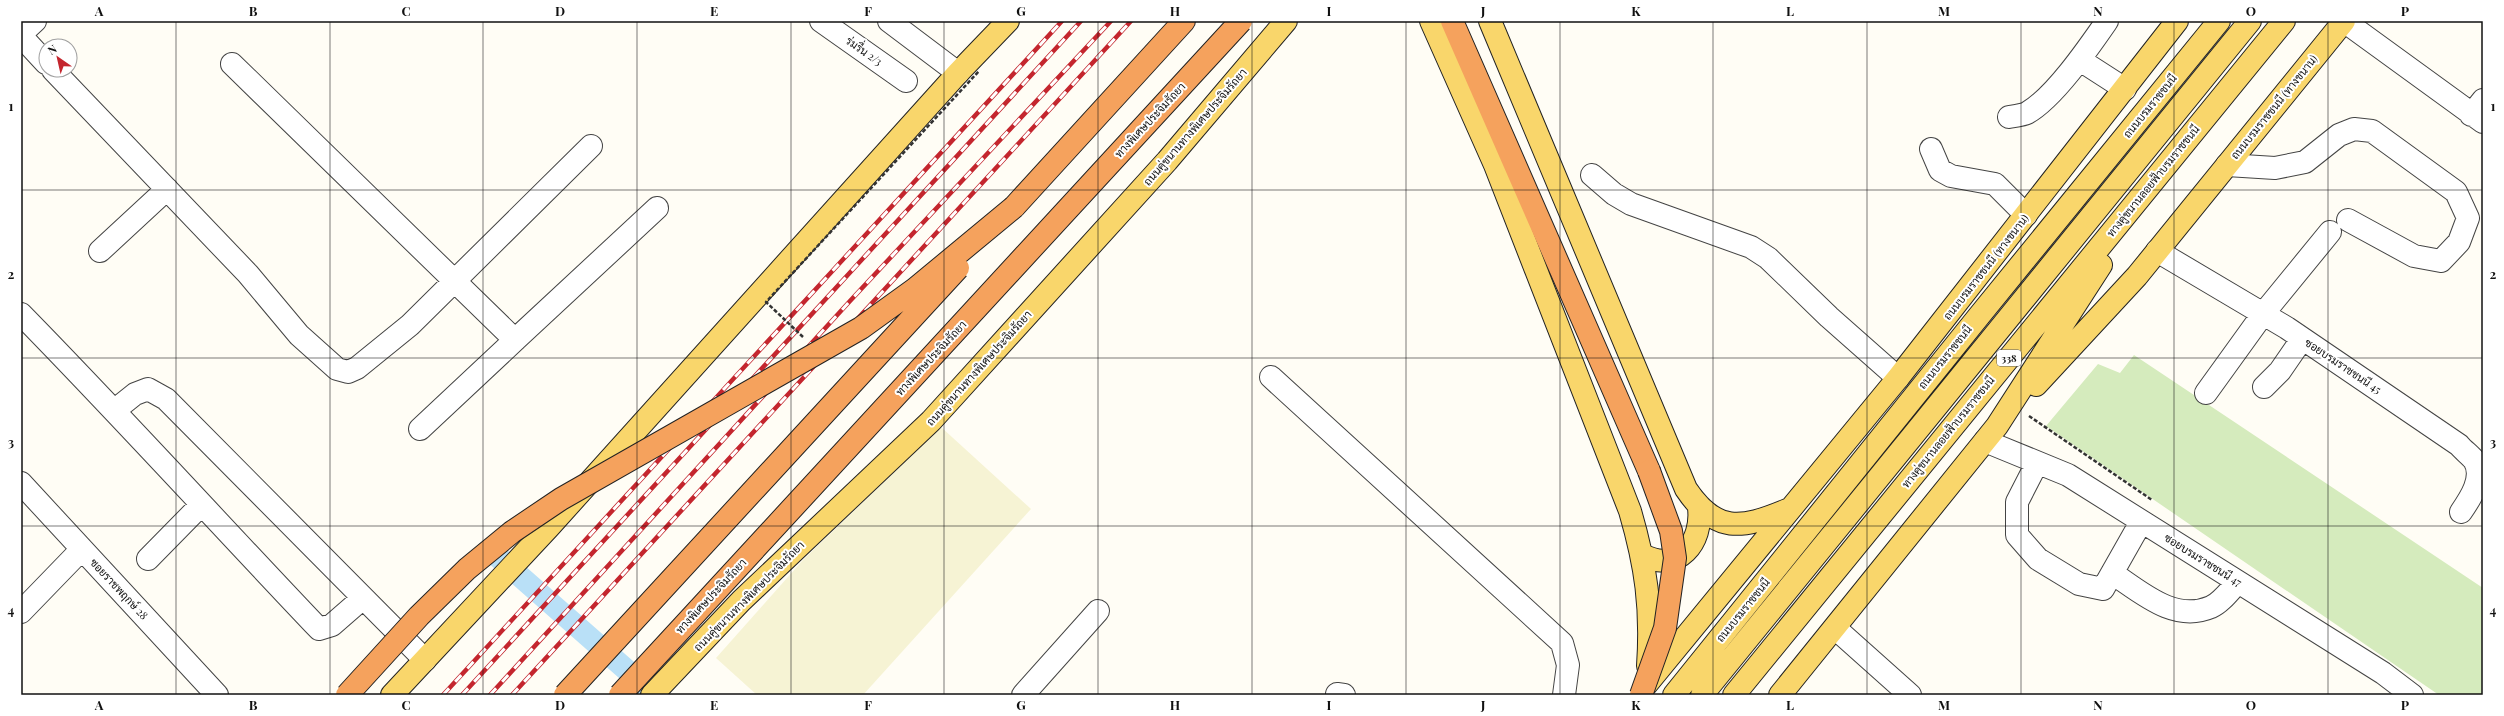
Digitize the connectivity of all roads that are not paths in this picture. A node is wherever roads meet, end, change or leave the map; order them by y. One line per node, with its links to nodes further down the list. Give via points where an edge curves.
1 (35, 21): 18 (street)
2 (821, 21): 24 (street, ร่มรื่น 2/3)
3 (889, 21): 22 (street)
4 (1008, 21): 22 (main road)
5 (1184, 21): 33 (highway)
6 (1241, 21): 76 (highway, ทางพิเศษประจิมรัถยา, bridge)
7 (1286, 21): 77 (main road, ถนนคู่ขนานทางพิเศษประจิมรัถยา, via 1167,161 931,421 882,470 786,557)
8 (1431, 21): 62 (main road, via 1495,165 1630,511)
9 (1452, 21): 71 (highway, bridge, via 1649,471 1672,531 1675,558 1665,628)
10 (1490, 21): 56 (main road, via 1686,489)
11 (2107, 21): 20 (street)
12 (2177, 21): 25 (main road, ถนนบรมราชชนนี (ทางขนาน))
13 (2219, 21): 61 (main road, ถนนบรมราชชนนี)
14 (2250, 21): 81 (main road, 338)
15 (2284, 21): 82 (main road, ทางคู่ขนานลอยฟ้าบรมราชชนนี / 338)
16 (2298, 21): 51 (main road, 338, via 2108,254)
17 (2344, 21): 26 (street); 30 (main road, ถนนบรมราชชนนี (ทางขนาน) / 338)
18 (21, 35): 19 (street)
19 (38, 54)
20 (2080, 60): 25 (street); 27 (street, via 2044,99 2027,113)
21 (232, 64): 40 (street)
22 (958, 73): 70 (main road)
23 (61, 78): 32 (street)
24 (906, 81)
25 (2125, 89): 35 (main road, ถนนบรมราชชนนี (ทางขนาน))
26 (2479, 112)
27 (2009, 117)
28 (591, 146): 40 (street)
29 (1931, 149): 35 (street, via 1940,170 1951,176 1995,184)
30 (2227, 165): 36 (street, via 2275,168 2305,162 2339,136 2354,129 2372,132 2456,192 2468,218 2459,242 2441,261 2414,256); 39 (main road, ถนนบรมราชชนนี (ทางขนาน) / 338)
31 (1592, 175): 46 (street, via 1614,194 1631,204 1757,251)
32 (167, 189): 38 (street); 40 (street, via 248,274 299,335 337,369 348,372 357,368 410,325)
33 (1014, 207): 73 (highway, bridge, via 915,289 861,328 561,499 512,532 466,569 418,616); 75 (highway, bridge)
34 (657, 208): 44 (street)
35 (2026, 215): 46 (main road, ถนนบรมราชชนนี (ทางขนาน))
36 (2348, 220)
37 (2330, 232): 42 (street)
38 (100, 251)
39 (2157, 251): 42 (street, ซอยบรมราชชนนี 45); 51 (main road, ถนนบรมราชชนนี (ทางขนาน) / 338)
40 (455, 280): 44 (street)
41 (21, 314): 49 (street)
42 (2263, 314): 43 (street, ซอยบรมราชชนนี 45); 48 (street)
43 (2302, 339): 47 (street, via 2280,371); 58 (street, ซอยบรมราชชนนี 45, via 2459,445 2475,461 2475,489)
44 (515, 340): 50 (street)
45 (1271, 377): 79 (street, via 1562,643 1568,665)
46 (1898, 378): 54 (main road, ถนนบรมราชชนนี (ทางขนาน))
47 (2264, 387)
48 (2206, 393)
49 (115, 410): 55 (street); 66 (street, via 135,394 148,389 166,399)
50 (420, 428)
51 (1991, 434): 52 (street, ซอยบรมราชชนนี 47); 69 (main road, 338)
52 (2037, 463): 59 (street, ซอยบรมราชชนนี 47, via 2068,475); 64 (street, via 2017,502 2017,535 2038,559 2079,584 2103,589)
53 (21, 483): 60 (street, ซอยราชพฤกษ์ 28)
54 (1804, 492): 57 (main road, ถนนบรมราชชนนี (ทางขนาน)); 61 (main road)
55 (200, 504): 63 (street); 66 (street, via 319,629 332,626)
56 (1699, 508): 57 (main road, via 1719,521 1739,525 1760,521); 62 (main road, via 1700,521 1690,548 1672,561 1654,561)
57 (1790, 509): 71 (main road)
58 (2461, 512)
59 (2141, 522): 64 (street); 65 (street, ซอยบรมราชชนนี 47)
60 (82, 549): 68 (street); 72 (street, ซอยราชพฤกษ์ 28)
61 (1789, 552): 80 (main road, ถนนบรมราชชนนี)
62 (1643, 555): 71 (main road, via 1651,626)
63 (148, 559)
64 (2112, 573): 65 (street, via 2164,607 2187,612 2212,607)
65 (2238, 582): 85 (street, ซอยบรมราชชนนี 47, via 2382,673)
66 (363, 598): 70 (street)
67 (1098, 611): 78 (street)
68 (21, 612)
69 (1835, 628): 83 (main road, 338); 84 (street)
70 (425, 660): 74 (main road)
71 (1642, 691)
72 (210, 692)
73 (347, 695)
74 (392, 695)
75 (565, 695)
76 (620, 695)
77 (652, 695)
78 (1023, 695)
79 (1564, 695)
80 (1674, 695)
81 (1702, 695)
82 (1734, 695)
83 (1780, 695)
84 (1910, 695)
85 (2412, 695)

